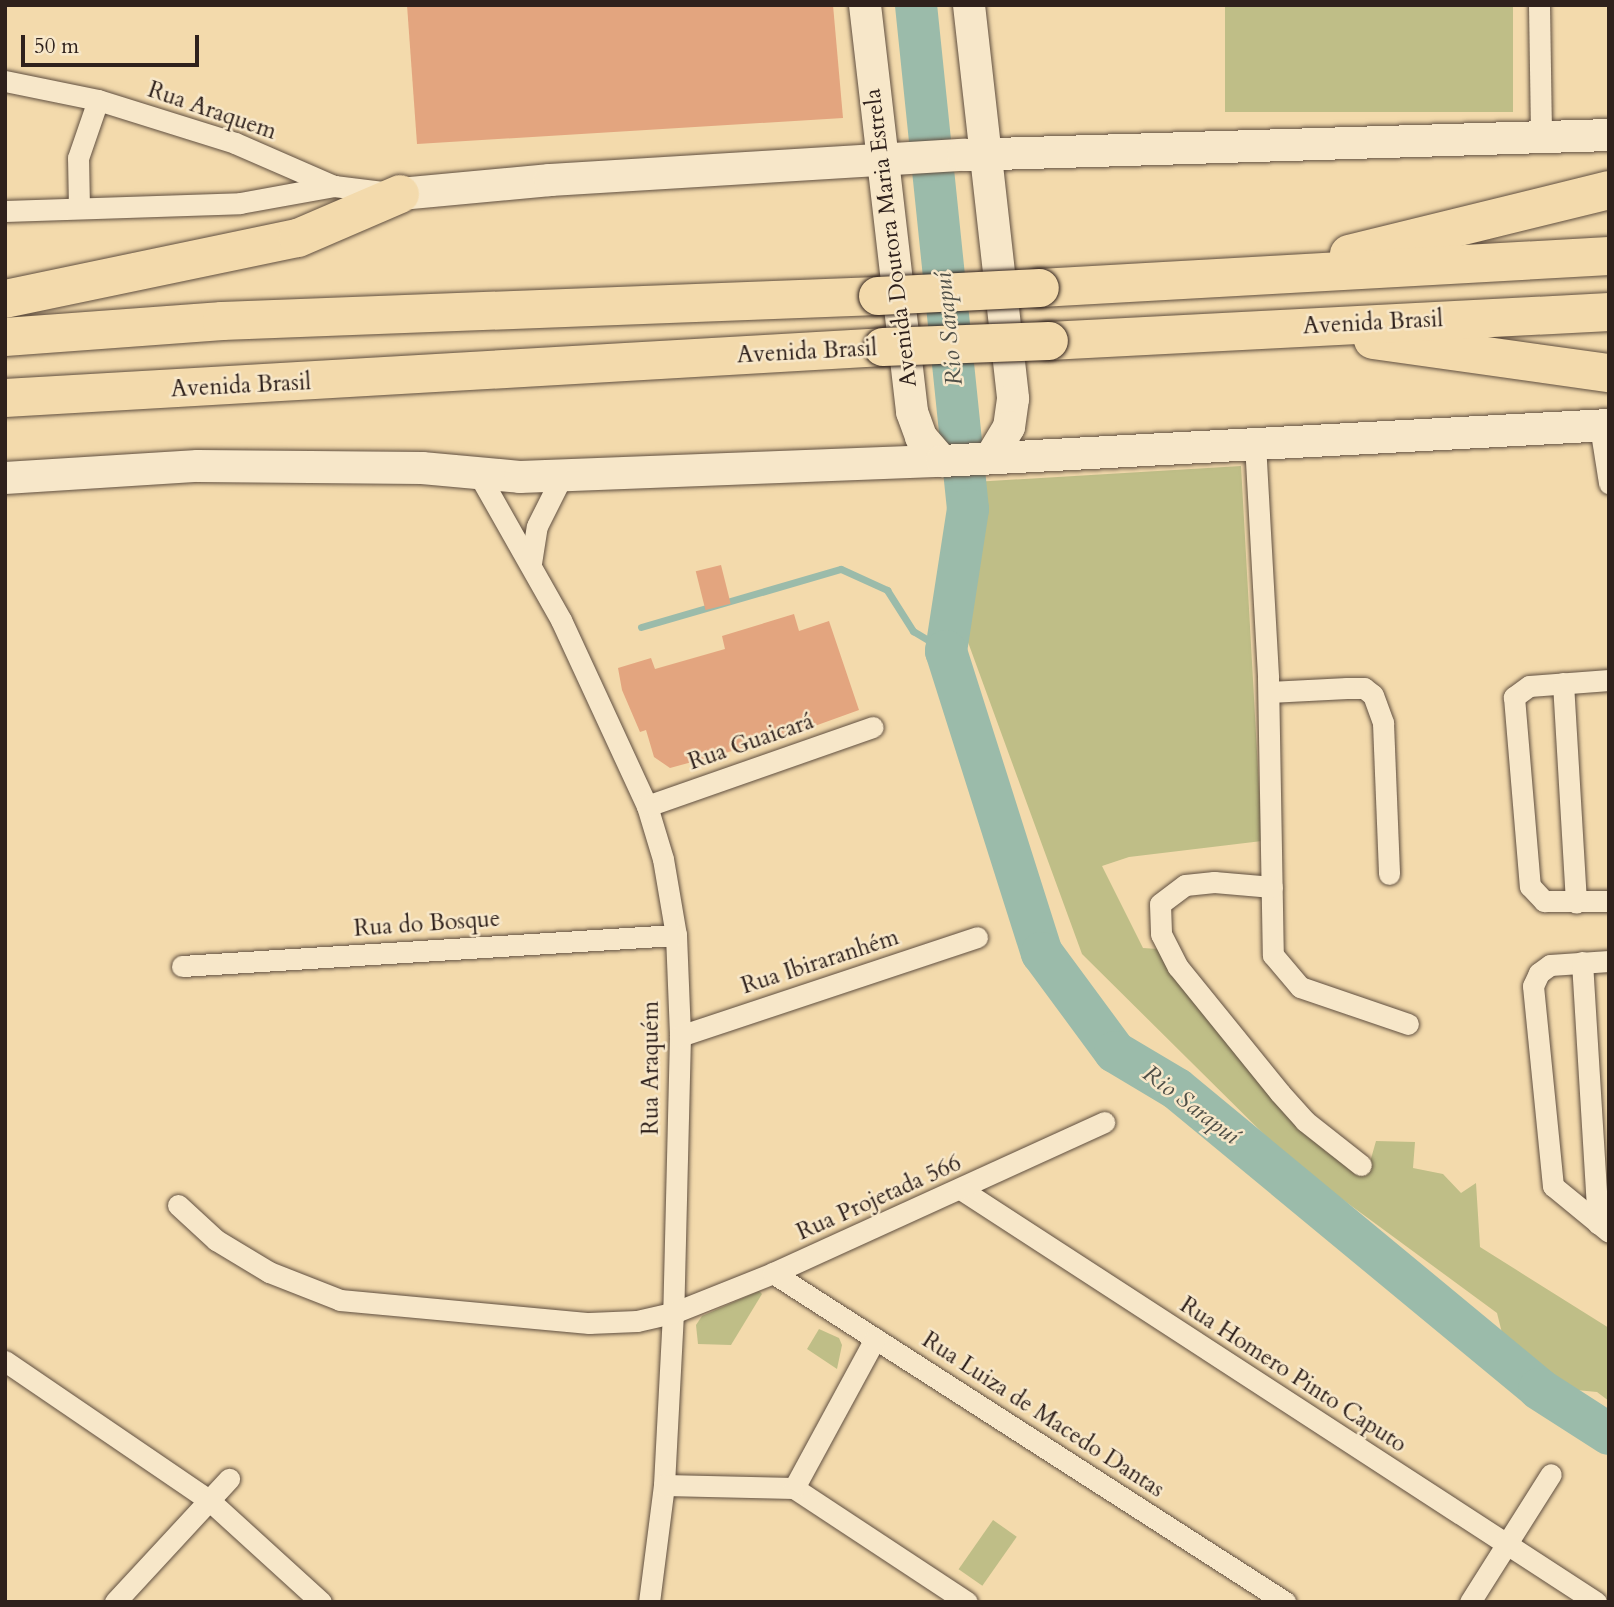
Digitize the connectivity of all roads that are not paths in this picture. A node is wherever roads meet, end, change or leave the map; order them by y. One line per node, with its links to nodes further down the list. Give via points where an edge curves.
1 (865, 5): 6 (street, Avenida Doutora Maria Estrela)
2 (969, 5): 7 (street)
3 (1539, 5): 9 (street)
4 (5, 81): 5 (street, Rua Araquem)
5 (98, 100): 14 (street, Rua Araquem, via 235,143); 17 (street, via 78,158)
6 (876, 111): 12 (street, Avenida Doutora Maria Estrela); 13 (street, via 854,140)
7 (984, 119): 10 (street); 11 (street)
8 (1609, 135): 9 (street)
9 (1541, 139): 10 (street)
10 (1023, 153): 11 (street)
11 (976, 155): 12 (street); 29 (street, via 1013,399 1009,427)
12 (880, 160): 13 (street); 30 (street, Avenida Doutora Maria Estrela, via 912,412 921,437)
13 (823, 163): 16 (street)
14 (334, 186): 16 (street, Rua Araquem); 17 (street, via 240,202)
15 (1609, 190): 20 (highway)
16 (400, 194): 21 (highway, via 298,238)
17 (79, 208): 18 (street)
18 (5, 211)
19 (1609, 256): 20 (highway)
20 (1258, 276): 24 (highway, bridge, via 222,321)
21 (5, 299)
22 (1609, 312): 23 (highway, Avenida Brasil)
23 (1281, 327): 25 (highway); 26 (highway, Avenida Brasil, bridge)
24 (5, 337)
25 (1609, 373)
26 (5, 398)
27 (1605, 426): 28 (street); 34 (street)
28 (1255, 443): 29 (street); 38 (street)
29 (987, 457): 30 (street)
30 (945, 460): 32 (street)
31 (479, 475): 32 (street); 33 (street, via 422,468 198,466); 35 (street, Rua Araquém)
32 (562, 476): 35 (street, via 537,526)
33 (5, 478)
34 (1609, 483)
35 (531, 563): 40 (street, Rua Araquém)
36 (1609, 680): 37 (street)
37 (1563, 683): 44 (street); 44 (street, via 1529,686 1514,697 1530,886 1544,901)
38 (1269, 692): 41 (street, via 1364,688 1373,695 1383,723); 42 (street)
39 (873, 727): 40 (street, Rua Guaicará)
40 (647, 806): 45 (street, Rua Araquém, via 663,859)
41 (1389, 874)
42 (1272, 887): 50 (street, via 1273,955 1283,972 1325,999); 53 (street, via 1214,882 1185,885 1160,904 1161,934 1178,967 1280,1093 1305,1121)
43 (1609, 901): 44 (street)
44 (1576, 903)
45 (676, 935): 49 (street, Rua do Bosque); 51 (street, Rua Araquém)
46 (977, 937): 51 (street, Rua Ibiraranhém)
47 (1609, 961): 48 (street)
48 (1582, 962): 56 (street); 56 (street, via 1550,965 1539,973 1533,986 1553,1186)
49 (182, 966)
50 (1408, 1024)
51 (680, 1037): 58 (street, Rua Araquém)
52 (1104, 1122): 54 (street, Rua Projetada 566)
53 (1361, 1165)
54 (962, 1190): 57 (street, Rua Projetada 566); 66 (street, Rua Homero Pinto Caputo)
55 (178, 1205): 58 (street, Rua Projetada 566, via 216,1240 269,1272 340,1300 589,1323 637,1321)
56 (1604, 1228)
57 (772, 1273): 58 (street, Rua Projetada 566); 59 (street, Rua Luiza de Macedo Dantas)
58 (673, 1313): 63 (street, Rua Araquém)
59 (875, 1339): 64 (street); 71 (street, Rua Luiza de Macedo Dantas)
60 (5, 1362): 65 (street)
61 (1551, 1474): 66 (street)
62 (229, 1479): 65 (street)
63 (664, 1485): 64 (street); 69 (street, Rua Araquém)
64 (794, 1488): 70 (street)
65 (210, 1501): 67 (street); 68 (street)
66 (1508, 1546): 72 (street); 73 (street, Rua Homero Pinto Caputo)
67 (115, 1602)
68 (321, 1602)
69 (649, 1602)
70 (967, 1602)
71 (1284, 1602)
72 (1470, 1602)
73 (1596, 1602)

